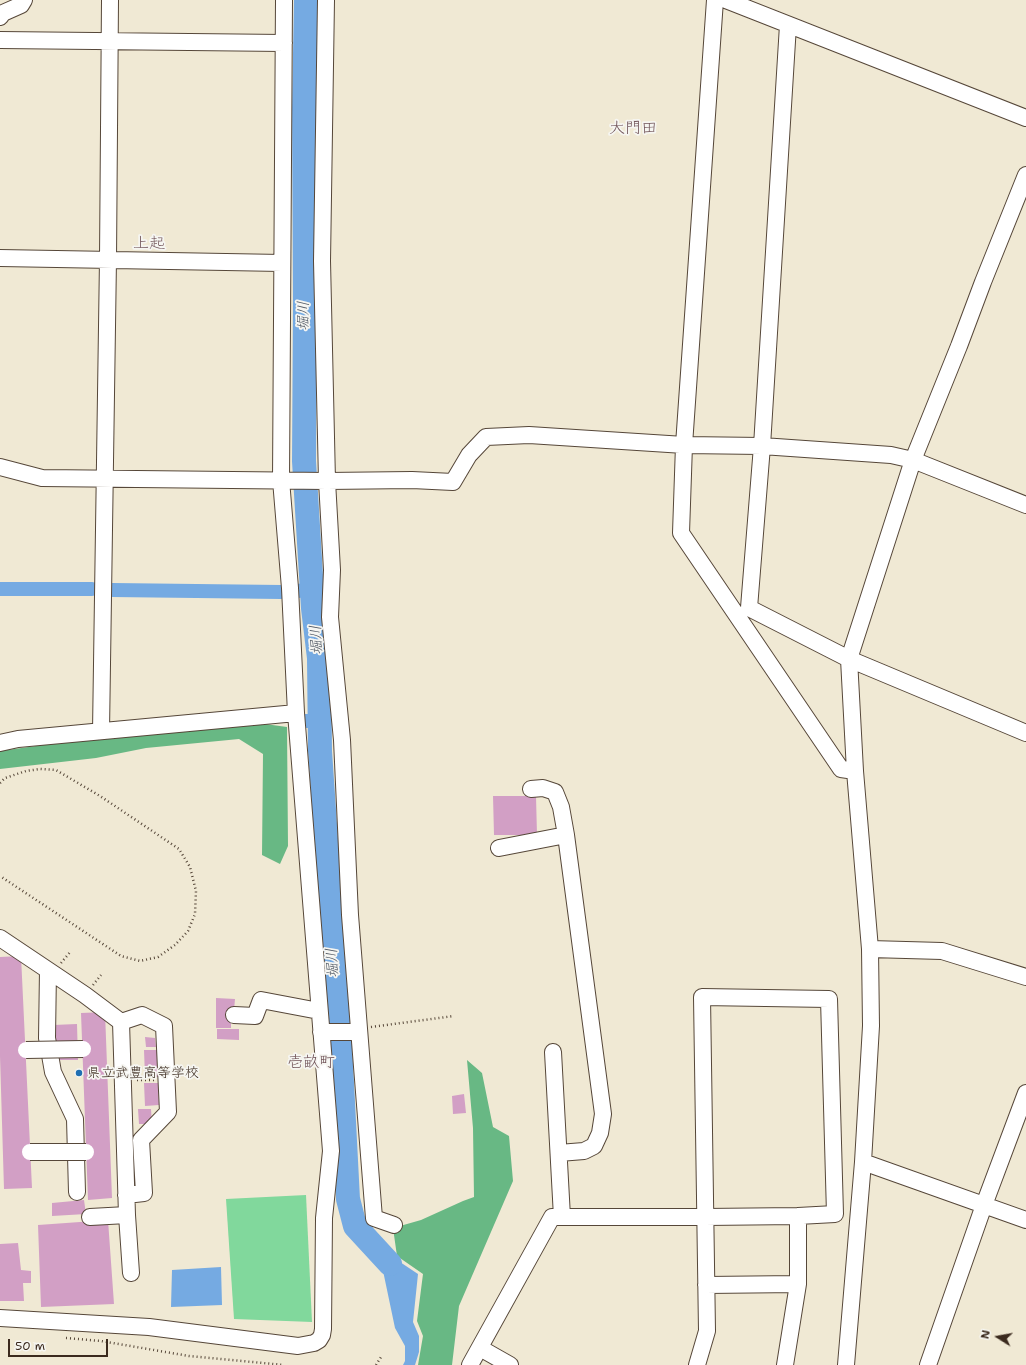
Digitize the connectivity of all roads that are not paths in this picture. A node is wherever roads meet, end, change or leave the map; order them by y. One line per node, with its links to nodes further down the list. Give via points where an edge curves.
1 (24, 0): 7 (street, via 21,5 4,13)
2 (110, 0): 10 (street)
3 (284, 0): 11 (street)
4 (326, 0): 23 (street, via 322,261)
5 (715, 0): 17 (street)
6 (726, 0): 8 (street)
7 (0, 18)
8 (788, 25): 12 (street); 18 (street)
9 (0, 40): 10 (street)
10 (110, 40): 11 (street); 15 (street)
11 (284, 42): 16 (street)
12 (1026, 118)
13 (1026, 175): 19 (street)
14 (0, 258): 15 (street)
15 (108, 259): 16 (street); 21 (street)
16 (282, 263): 22 (street)
17 (684, 445): 18 (street); 23 (street, via 528,435 486,437 469,455 454,482); 30 (street, via 681,533 841,769)
18 (762, 446): 19 (street, via 891,454); 25 (street, via 749,608)
19 (913, 460): 24 (street); 25 (street)
20 (0, 467): 21 (street, via 42,478)
21 (104, 480): 22 (street); 27 (street)
22 (281, 480): 23 (street); 26 (street, via 290,588)
23 (327, 481): 43 (street, via 332,570 330,617 342,740 350,915)
24 (1026, 505)
25 (849, 659): 28 (street); 30 (street)
26 (296, 714): 27 (street); 39 (street)
27 (101, 732): 29 (street, via 18,739)
28 (1026, 733)
29 (0, 743)
30 (854, 771): 36 (street)
31 (531, 789): 32 (street, via 543,788 555,792 561,807)
32 (566, 835): 33 (street); 50 (street, via 603,1114 600,1133 594,1146 584,1151)
33 (499, 848)
34 (0, 938): 35 (street)
35 (7, 948): 37 (street)
36 (870, 949): 38 (street, via 942,951); 51 (street, via 872,1026)
37 (48, 970): 41 (street); 52 (street, via 47,1038 52,1072 75,1119)
38 (1026, 977)
39 (319, 1011): 40 (street, via 261,1000 255,1016); 42 (street)
40 (234, 1015)
41 (121, 1022): 53 (street); 53 (street, via 142,1015 154,1016 164,1026 168,1112 141,1140 144,1194)
42 (321, 1032): 43 (street); 65 (street, via 331,1152 324,1218 323,1329 319,1340 298,1346 149,1327)
43 (359, 1032): 61 (street, via 374,1218)
44 (83, 1049): 45 (street, bridge)
45 (26, 1050)
46 (553, 1052): 50 (street)
47 (1026, 1093): 54 (street)
48 (30, 1152): 49 (street, bridge)
49 (86, 1152)
50 (559, 1153): 58 (street)
51 (864, 1162): 54 (street); 71 (street)
52 (77, 1192)
53 (126, 1195): 55 (street)
54 (984, 1205): 60 (street); 72 (street)
55 (126, 1215): 57 (street); 62 (street)
56 (798, 1216): 59 (street); 59 (street, via 835,1214 829,999 702,997); 63 (street)
57 (90, 1217)
58 (562, 1217): 59 (street); 66 (street, via 552,1217)
59 (705, 1217): 64 (street)
60 (1026, 1220)
61 (394, 1225)
62 (132, 1273)
63 (798, 1284): 64 (street); 70 (street)
64 (706, 1285): 69 (street, via 707,1331)
65 (0, 1318)
66 (480, 1348): 67 (street); 68 (street)
67 (470, 1365)
68 (510, 1365)
69 (698, 1365)
70 (785, 1365)
71 (846, 1365)
72 (928, 1365)

